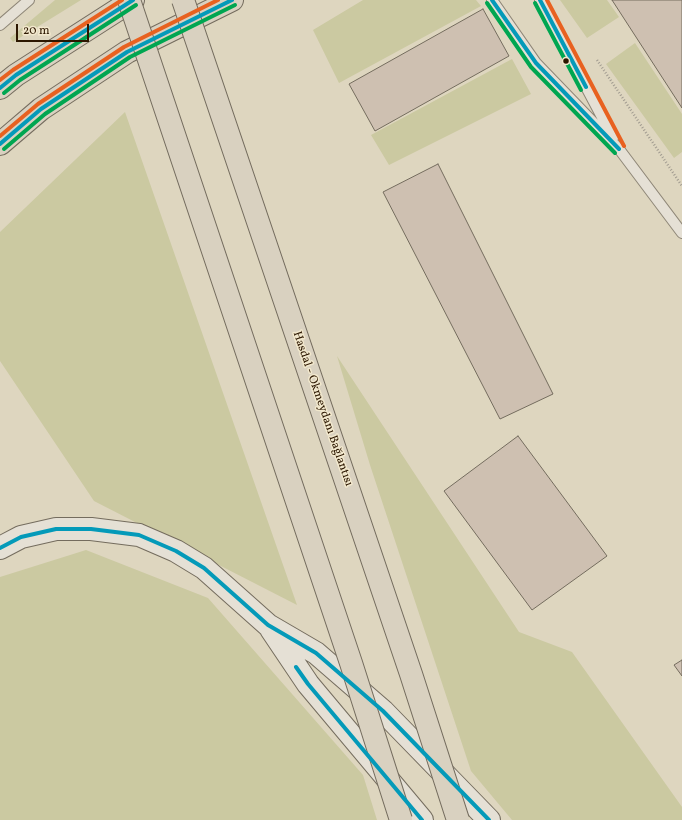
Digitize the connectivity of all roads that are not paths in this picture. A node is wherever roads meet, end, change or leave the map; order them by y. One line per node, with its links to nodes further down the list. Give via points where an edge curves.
1 (29, 0): 8 (lane)
2 (129, 0): 15 (main road, bridge)
3 (133, 0): 9 (main road, via 16,75)
4 (183, 0): 17 (main road, Hasdal - Okmeydanı Bağlantısı, bridge, via 409,667)
5 (232, 0): 10 (main road, via 127,52 41,109)
6 (492, 0): 11 (lane, via 536,63)
7 (540, 0): 11 (lane)
8 (0, 25)
9 (0, 88)
10 (0, 144)
11 (619, 149): 12 (lane)
12 (682, 234)
13 (0, 548): 14 (main road, via 21,537 56,529 91,529 139,535 176,551 204,568)
14 (268, 625): 16 (main road, via 308,684); 18 (main road, via 316,653 383,711)
15 (401, 820)
16 (422, 820)
17 (458, 820)
18 (489, 820)

